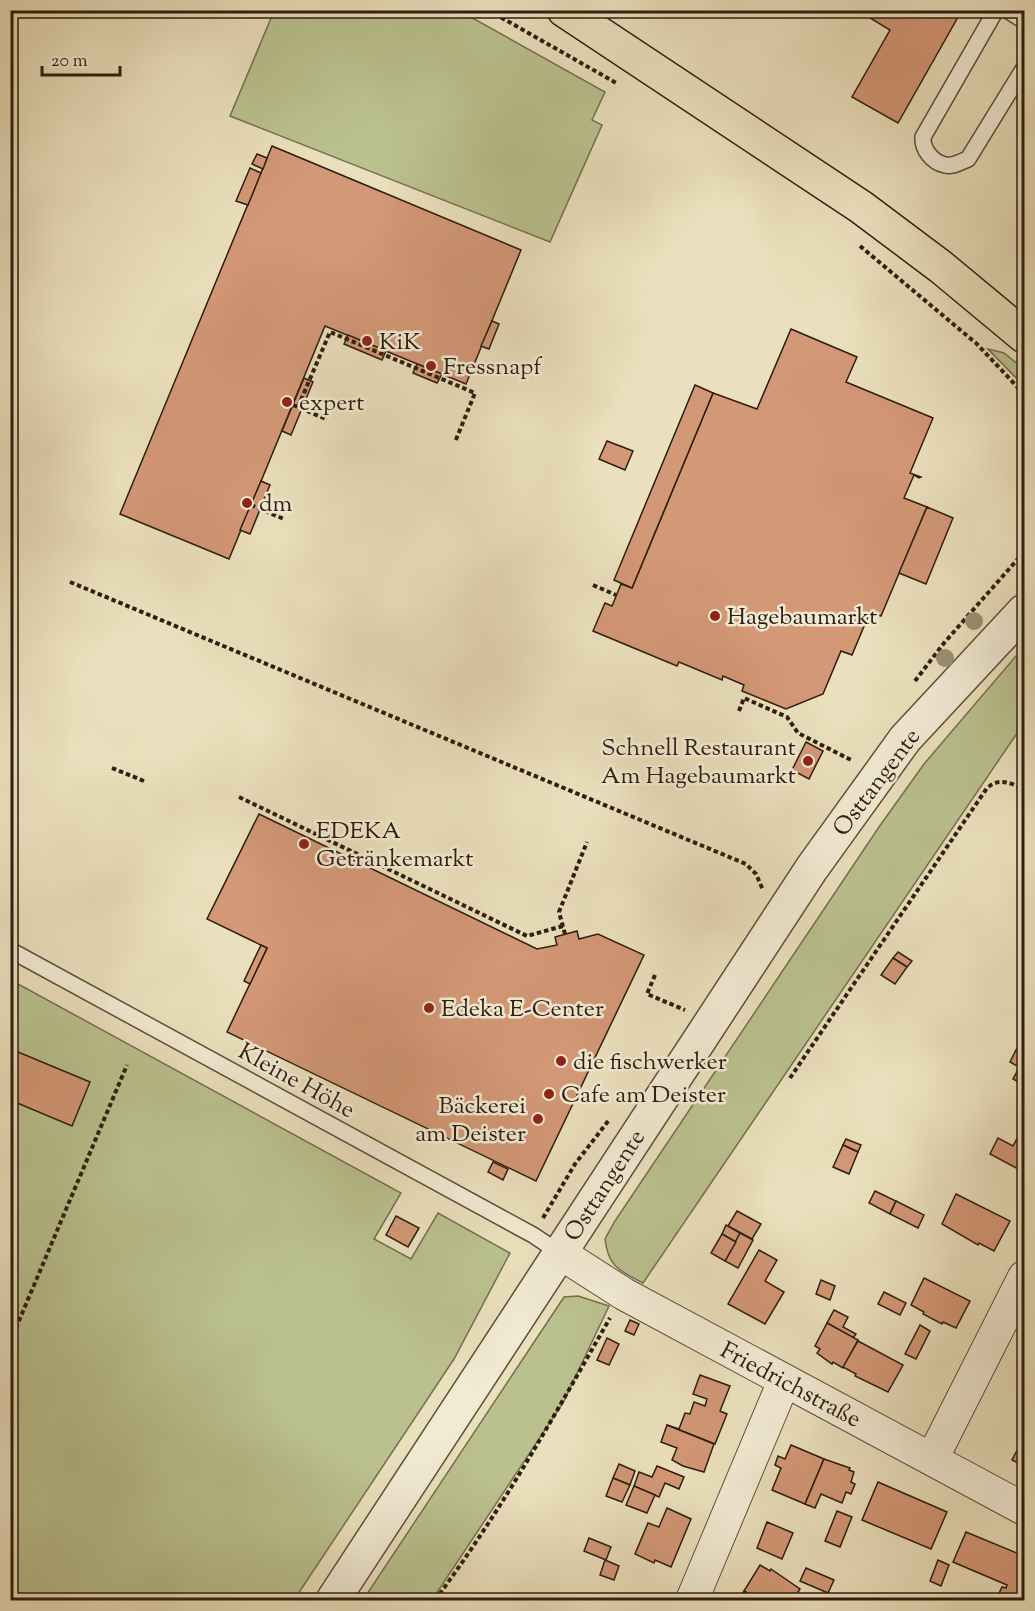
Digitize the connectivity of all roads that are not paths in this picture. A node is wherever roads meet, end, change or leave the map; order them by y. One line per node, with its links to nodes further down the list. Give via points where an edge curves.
1 (564, 10): 6 (highway, via 861,207)
2 (996, 10): 5 (lane, via 923,137 927,153 946,165 968,159)
3 (1007, 10): 4 (lane)
4 (1024, 21)
5 (1024, 68)
6 (1024, 336)
7 (1024, 611): 9 (street, Osttangente, via 905,739 774,924)
8 (10, 950): 9 (lane, Kleine Höhe)
9 (560, 1253): 11 (street, Friedrichstraße, via 624,1294); 14 (street, Osttangente)
10 (1024, 1277): 12 (street)
11 (784, 1381): 12 (street, Friedrichstraße); 15 (street)
12 (932, 1459): 13 (street, Friedrichstraße)
13 (1024, 1509)
14 (333, 1600)
15 (692, 1600)

